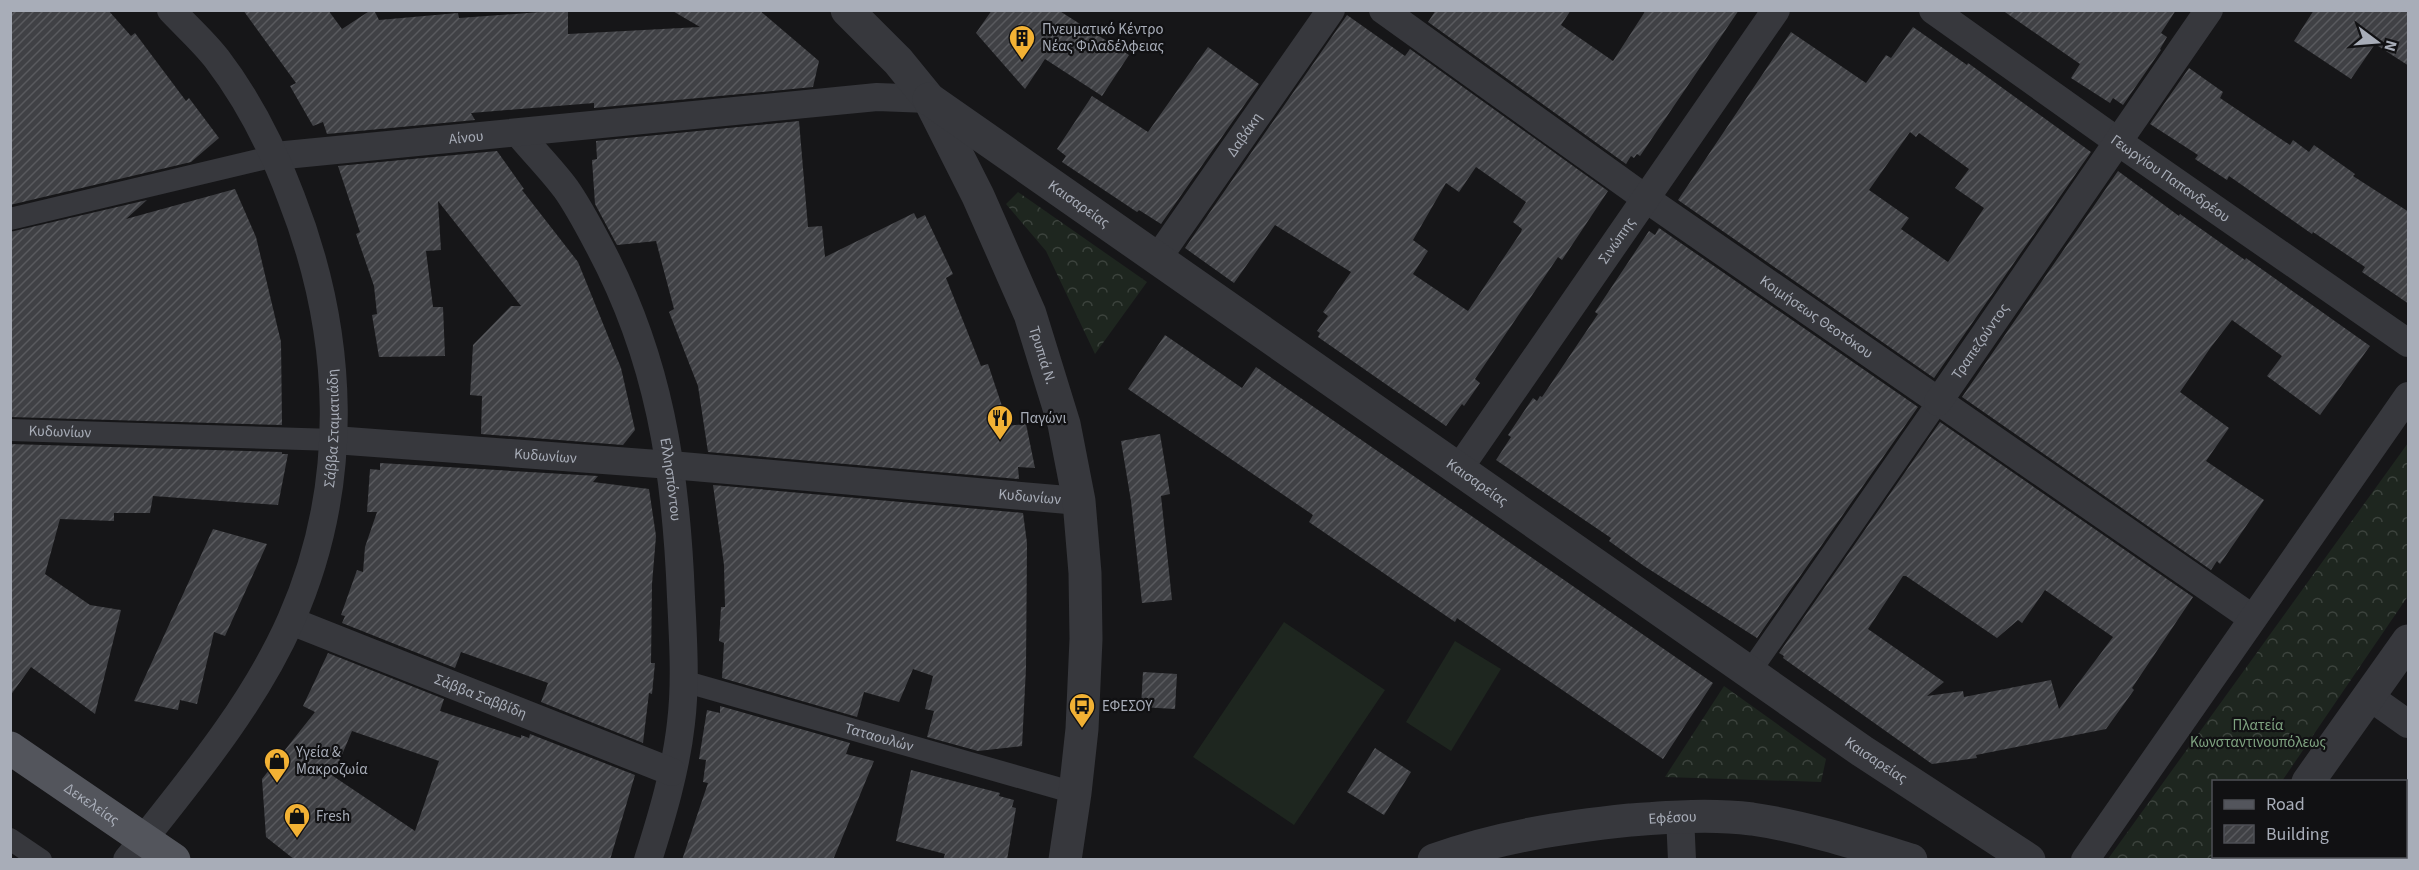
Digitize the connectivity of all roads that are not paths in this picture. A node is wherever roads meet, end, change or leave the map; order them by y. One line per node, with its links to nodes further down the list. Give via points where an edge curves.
1 (171, 10): 11 (street, Σάββα Σταματιάδη, via 216,58)
2 (847, 10): 8 (street, Τρυπιά Ν.)
3 (1331, 10): 14 (street, Δαβάκη)
4 (1383, 10): 12 (street, Κοιμήσεως Θεοτόκου)
5 (1776, 10): 12 (street, Σινώπης)
6 (1933, 10): 10 (street, Γεωργίου Παπανδρέου)
7 (2209, 10): 10 (street, Τραπεζούντος)
8 (929, 99): 9 (street, Αίνου, via 877,98); 14 (street, Καισαρείας); 22 (street, Τρυπιά Ν., via 978,196 1030,314 1064,424)
9 (519, 134): 11 (street, Αίνου); 20 (street, Ελλησπόντου, via 566,189 624,295 657,391)
10 (2117, 141): 15 (street, Γεωργίου Παπανδρέου); 17 (street, Τραπεζούντος)
11 (275, 156): 13 (street, Αίνου); 19 (street, Σάββα Σταματιάδη, via 308,239 325,306 332,359)
12 (1645, 198): 17 (street, Κοιμήσεως Θεοτόκου); 21 (street, Σινώπης)
13 (10, 219)
14 (1157, 260): 21 (street, Καισαρείας)
15 (2409, 343)
16 (2409, 396): 23 (street)
17 (1938, 402): 23 (street, Κοιμήσεως Θεοτόκου); 26 (street, Τραπεζούντος)
18 (10, 430): 19 (street, Κυδωνίων)
19 (334, 440): 20 (street, Κυδωνίων); 24 (street, Σάββα Σταματιάδη, via 318,544)
20 (671, 465): 22 (street, Κυδωνίων); 27 (street, Ελλησπόντου, via 680,553)
21 (1458, 470): 26 (street, Καισαρείας)
22 (1079, 501): 33 (street, Τρυπιά Ν., via 1086,639)
23 (2252, 618): 45 (street)
24 (291, 621): 31 (street, Σάββα Σαββίδη); 36 (street, Σάββα Σταματιάδη, via 238,713)
25 (2409, 640): 28 (street)
26 (1749, 673): 44 (street, Καισαρείας)
27 (683, 681): 31 (street, Ελλησπόντου, via 681,723); 33 (street, Ταταουλών)
28 (2370, 697): 29 (street); 32 (street)
29 (2409, 724)
30 (10, 748): 36 (main road, Δεκελείας)
31 (672, 772): 39 (street, Ελλησπόντου)
32 (2309, 780)
33 (1076, 793): 40 (street, Τρυπιά Ν.)
34 (1680, 816): 41 (street, Εφέσου, via 1550,830 1471,847); 42 (street); 43 (street, Εφέσου, via 1754,819)
35 (10, 839): 37 (street)
36 (135, 849): 38 (main road, Δεκελείας)
37 (40, 860)
38 (174, 860)
39 (648, 860)
40 (1065, 860)
41 (1434, 860)
42 (1682, 860)
43 (1911, 860)
44 (2029, 860)
45 (2085, 860)

